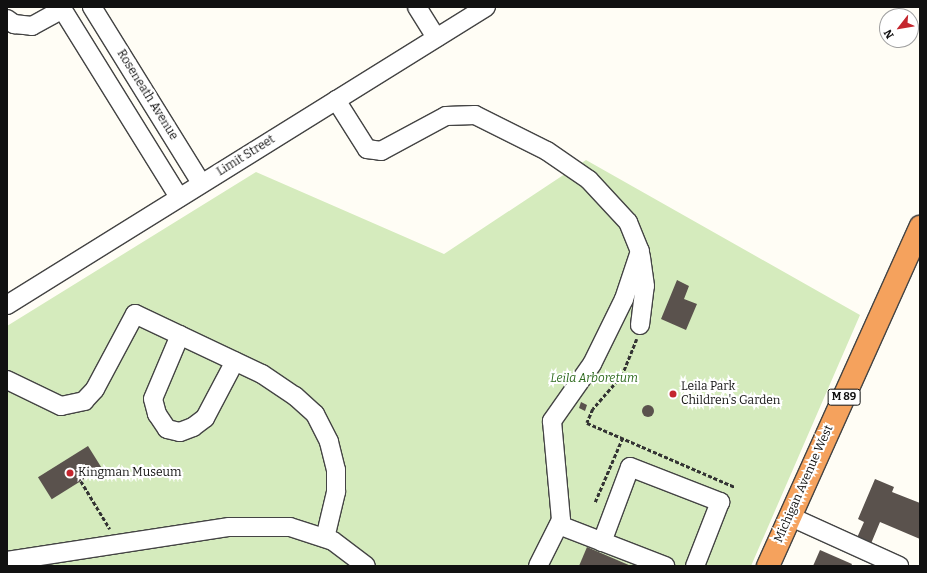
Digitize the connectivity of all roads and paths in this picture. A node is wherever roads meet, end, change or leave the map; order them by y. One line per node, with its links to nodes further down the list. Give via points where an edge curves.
1 (92, 7): 8 (street, Roseneath Avenue)
2 (417, 7): 6 (street)
3 (486, 7): 6 (street, Limit Street)
4 (62, 8): 5 (street, via 32,26 14,24); 9 (street)
5 (7, 19)
6 (436, 38): 7 (street, Limit Street)
7 (336, 100): 8 (street, Limit Street); 11 (street, via 367,149 380,151 446,116 475,114 547,151 589,180 628,222)
8 (201, 184): 9 (street, Limit Street)
9 (179, 197): 12 (street, Limit Street)
10 (920, 227): 21 (highway, Michigan Avenue West / M 89)
11 (640, 251): 13 (street, via 645,286); 22 (street, via 624,299 592,364 552,422 561,520)
12 (7, 305)
13 (640, 325): 17 (path, via 622,376 593,409 587,423)
14 (180, 335): 15 (street); 15 (street, via 153,399 157,414 167,429 180,432 206,418); 16 (street, via 135,314 95,389 84,401 75,404 61,406)
15 (235, 361): 24 (street, via 262,374 295,396 315,414 329,442 336,470 336,492)
16 (7, 380)
17 (622, 439): 19 (path); 20 (path)
18 (81, 481): 23 (path)
19 (735, 487)
20 (595, 502)
21 (789, 516): 31 (highway, Michigan Avenue West / M 89); 32 (street)
22 (559, 525): 25 (street); 28 (street)
23 (109, 527)
24 (326, 538): 26 (street, via 290,527 229,527); 27 (street)
25 (602, 542): 29 (street); 30 (street, via 630,467 720,502)
26 (7, 561)
27 (366, 566)
28 (538, 566)
29 (665, 566)
30 (695, 566)
31 (768, 566)
32 (899, 566)

